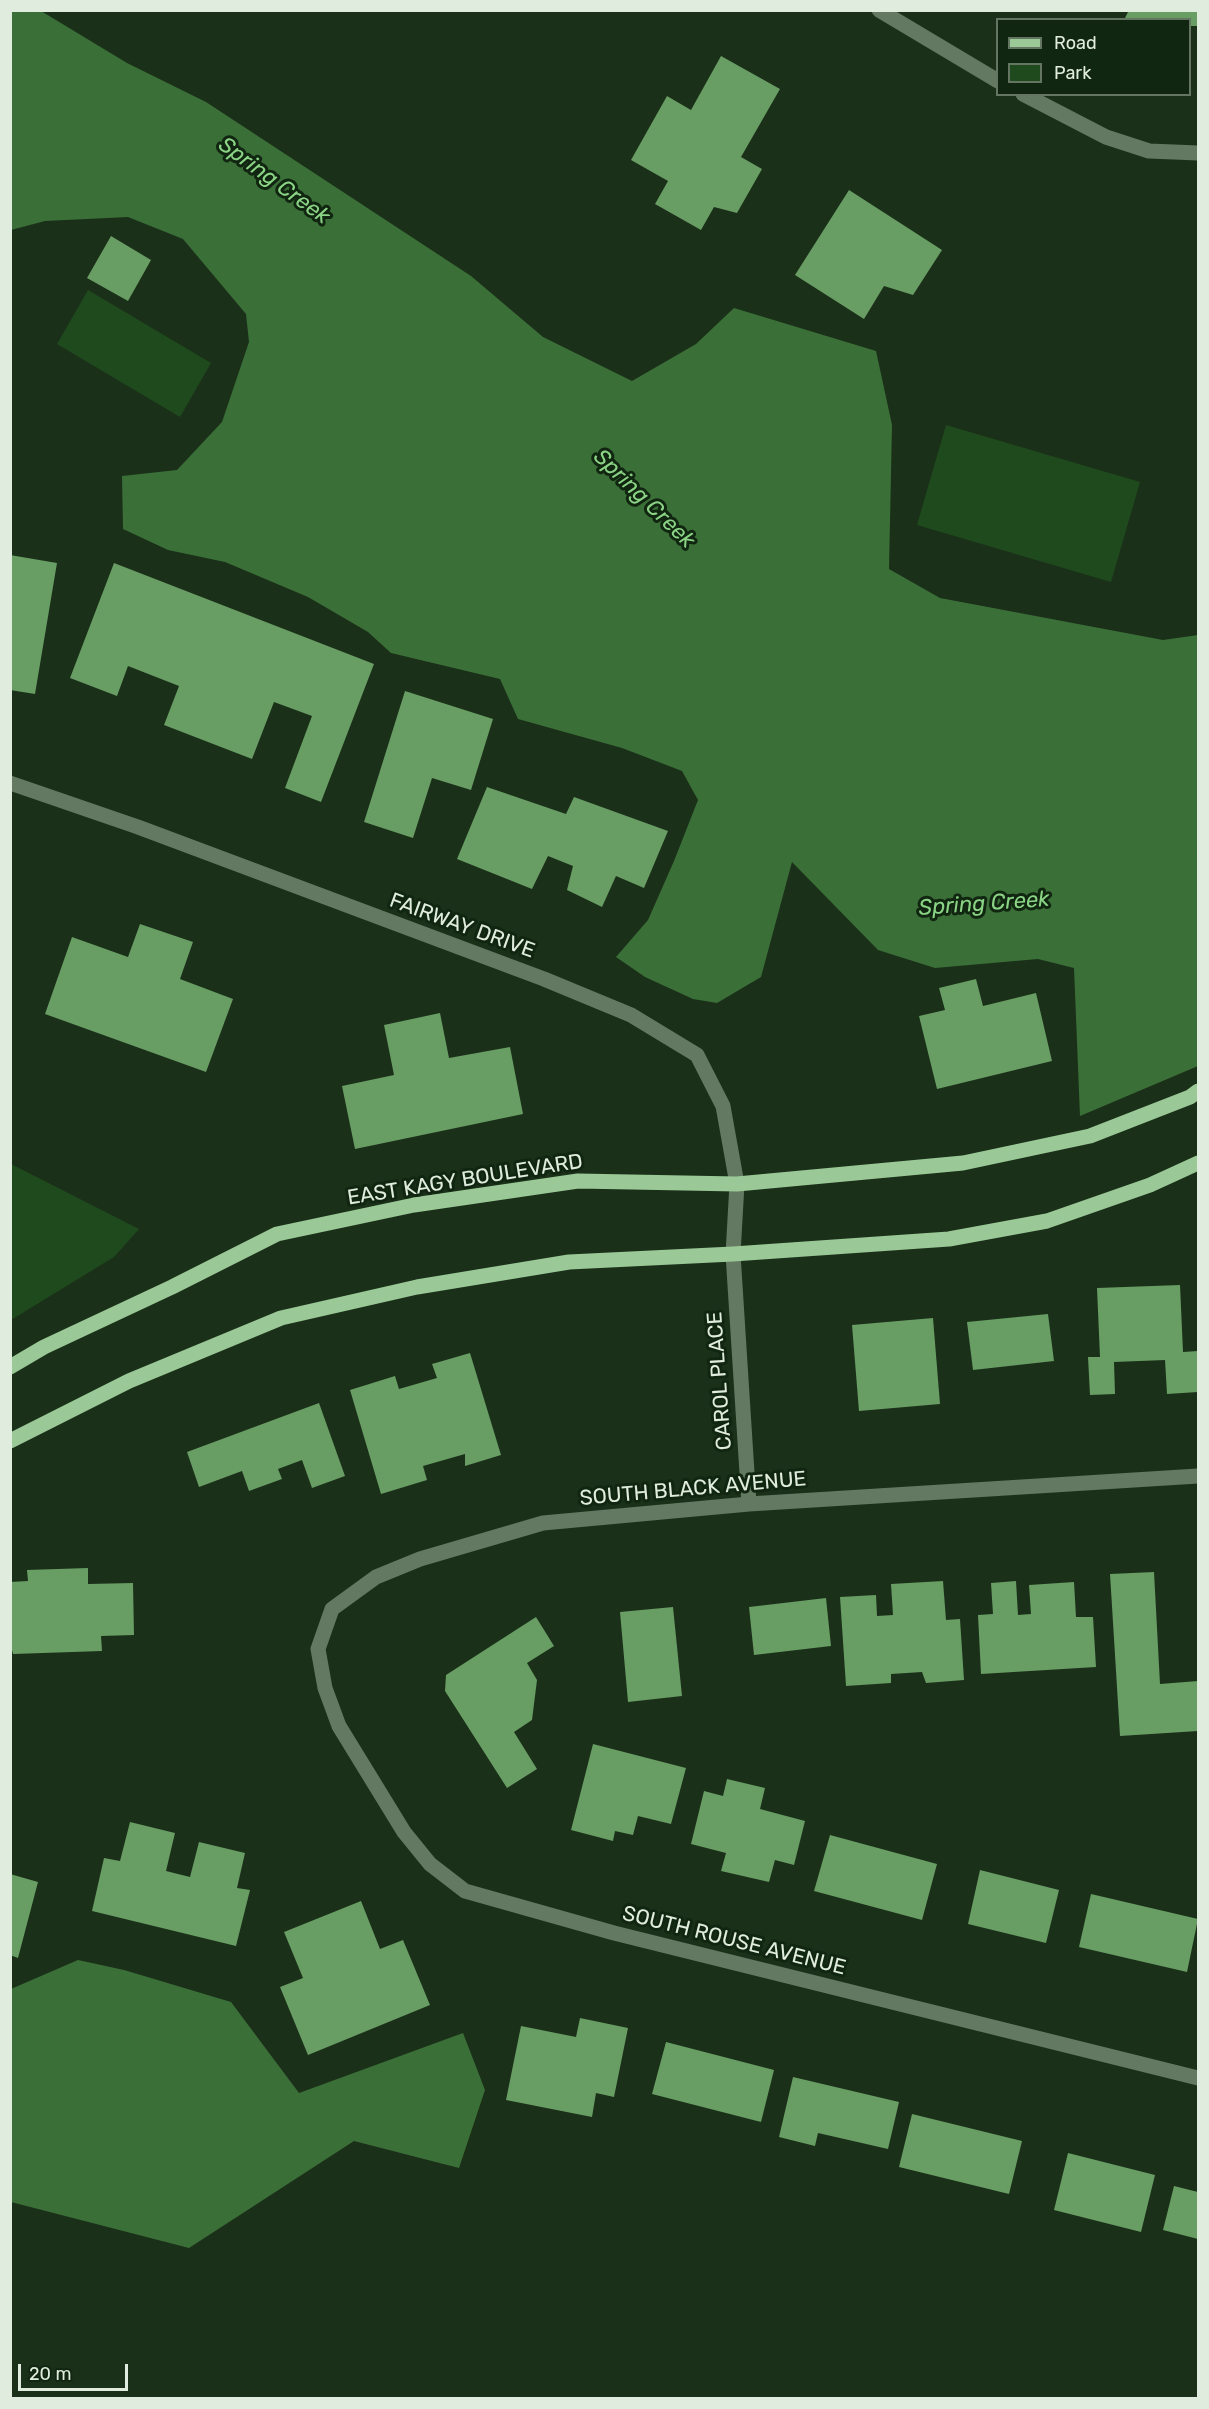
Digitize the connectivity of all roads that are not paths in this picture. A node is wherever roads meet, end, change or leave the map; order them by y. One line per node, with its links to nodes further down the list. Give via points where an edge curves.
1 (879, 10): 2 (street)
2 (996, 80)
3 (1027, 96): 4 (street, via 1106,137 1149,151)
4 (1198, 153)
5 (10, 783): 8 (street, FAIRWAY DRIVE, via 138,827 631,1015 696,1055 723,1106)
6 (1198, 1091): 8 (main road, EAST KAGY BOULEVARD, via 1090,1136 963,1163)
7 (1198, 1163): 9 (main road, via 1150,1185 1047,1221 949,1239)
8 (737, 1184): 9 (street, FAIRWAY DRIVE); 10 (main road, EAST KAGY BOULEVARD, via 578,1181 414,1205 277,1234)
9 (733, 1254): 11 (main road, via 569,1262 417,1287 281,1318 129,1381); 13 (street, CAROL PLACE)
10 (10, 1366)
11 (10, 1441)
12 (1198, 1476): 13 (street, SOUTH BLACK AVENUE)
13 (749, 1504): 14 (street, SOUTH BLACK AVENUE, via 543,1523 420,1559 376,1577 332,1609 318,1649 325,1688)
14 (339, 1726): 15 (street, SOUTH ROUSE AVENUE, via 404,1832 430,1864 465,1891 614,1933)
15 (1198, 2078)

